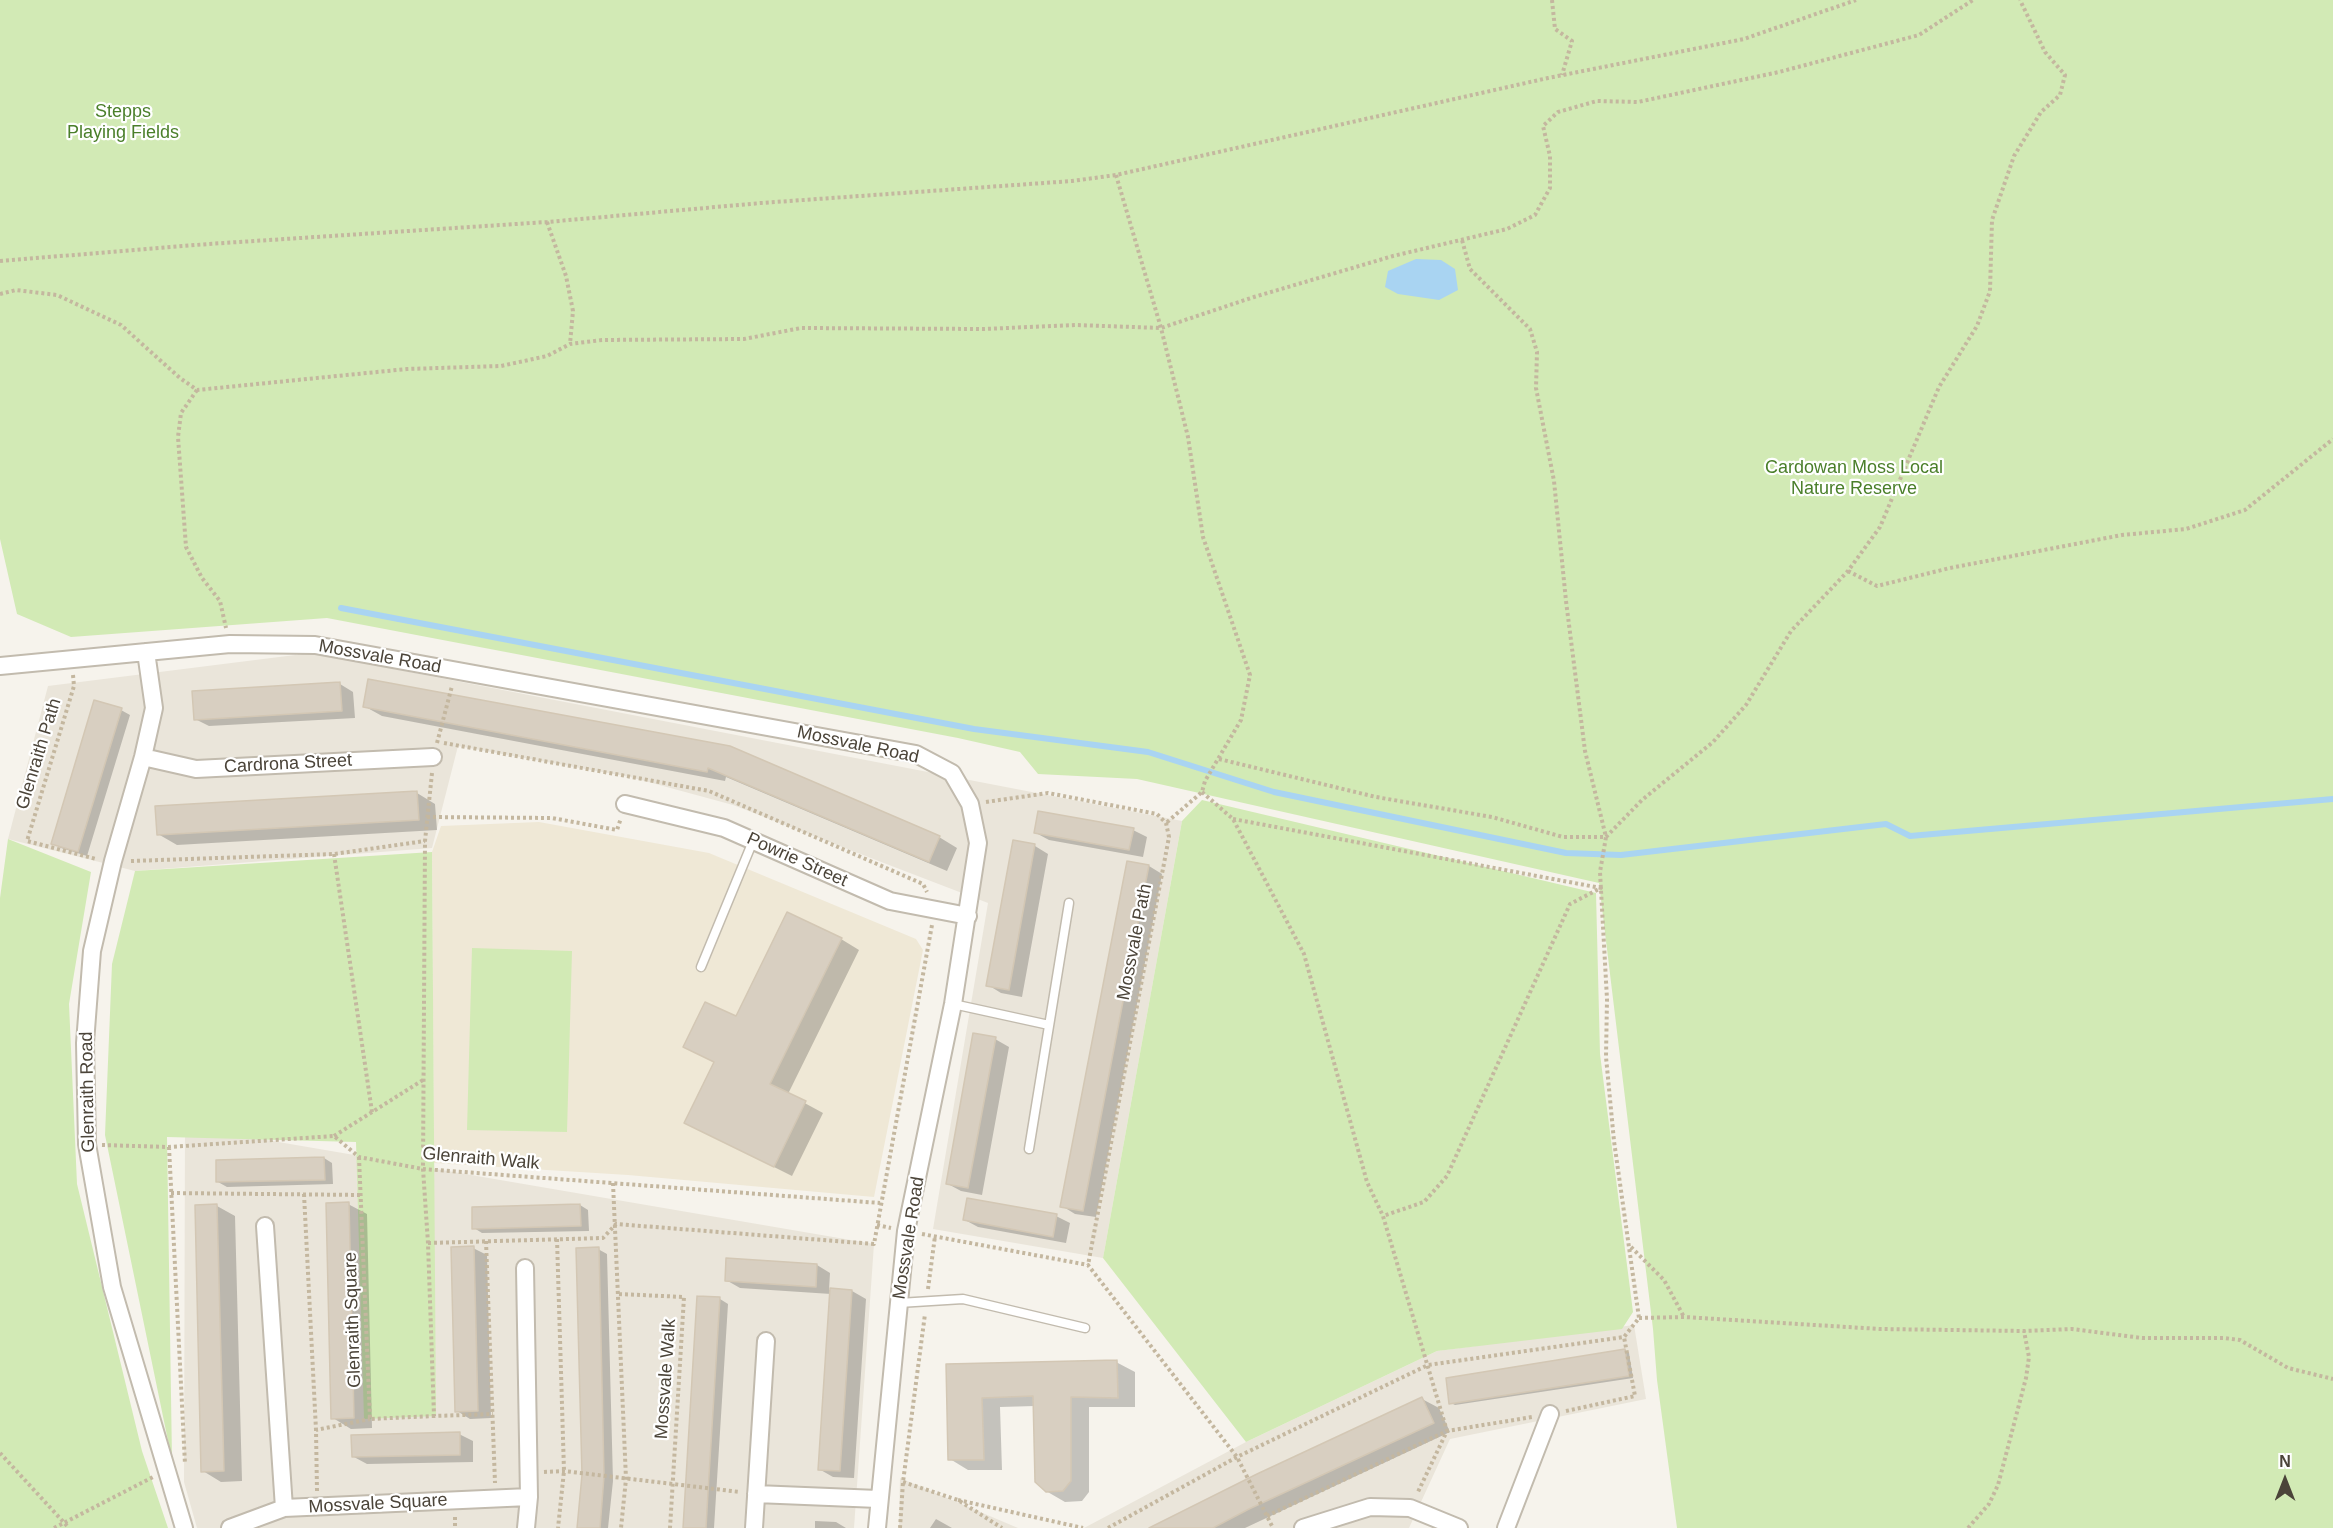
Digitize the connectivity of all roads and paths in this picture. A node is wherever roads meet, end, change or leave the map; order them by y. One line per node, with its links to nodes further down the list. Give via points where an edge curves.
1 (1552, 0): 5 (path, via 1555,29 1572,41)
2 (1856, 0): 5 (path, via 1744,39)
3 (1973, 0): 8 (path, via 1919,35 1725,84 1638,102 1597,101 1558,112 1543,126 1550,156 1550,188 1535,215 1507,229)
4 (2020, 0): 15 (path, via 2045,52 2065,75 2060,95 2041,112 2014,156 1992,220 1990,291 1977,326 1939,387 1880,526)
5 (1562, 75): 6 (path)
6 (1116, 175): 7 (path); 11 (path)
7 (547, 222): 9 (path); 12 (path, via 566,276 573,311)
8 (1462, 240): 11 (path, via 1265,293); 31 (path, via 1470,269 1530,328 1538,352 1536,388 1554,481 1585,751)
9 (0, 261)
10 (0, 294): 13 (path, via 16,290 57,295 121,325)
11 (1161, 328): 12 (path, via 801,328 744,339 602,340); 23 (path, via 1188,437 1203,537 1250,675 1241,720)
12 (570, 344): 13 (path, via 547,356 501,366 407,369)
13 (197, 390): 16 (path, via 181,413 178,437 186,547 220,601)
14 (2333, 439): 15 (path, via 2245,510 2186,529 2111,537 1877,586)
15 (1848, 571): 31 (path, via 1791,631 1746,705 1713,742 1641,800)
16 (230, 644): 17 (street, Mossvale Road); 20 (street, Mossvale Road, via 315,645)
17 (146, 652): 18 (street, Mossvale Road); 22 (street, Glenraith Road, via 154,708)
18 (72, 659): 19 (street, Mossvale Road); 35 (path, Glenraith Path, via 74,686 27,841 91,859)
19 (0, 666)
20 (456, 671): 21 (path); 27 (street, Mossvale Road, via 916,754 952,773)
21 (435, 749): 22 (street, Cardrona Street, via 196,769); 24 (path); 28 (path)
22 (143, 757): 35 (street, Glenraith Road)
23 (1219, 759): 25 (path); 31 (path, via 1563,837)
24 (630, 777): 26 (path); 38 (path, via 709,791 923,884)
25 (1202, 792): 29 (path); 30 (path)
26 (625, 804): 28 (path, via 616,830 552,818); 33 (street, Powrie Street, via 724,828)
27 (970, 804): 30 (path, via 1048,793 1157,814); 39 (street, Mossvale Road, via 978,843)
28 (427, 817): 32 (path)
29 (1233, 819): 36 (path); 56 (path, via 1304,954 1366,1182)
30 (1166, 823): 66 (path, Mossvale Path, via 1169,837)
31 (1606, 837): 36 (path)
32 (425, 841): 34 (path); 43 (path)
33 (753, 841): 38 (street, Powrie Street, via 890,901); 40 (lane)
34 (334, 854): 35 (path); 44 (path)
35 (113, 861): 46 (street, Glenraith Road, via 91,963 85,1043)
36 (1601, 888): 56 (path, via 1570,904 1447,1176 1424,1202); 65 (path, via 1606,1057)
37 (1070, 903): 42 (lane)
38 (935, 909): 39 (street, Powrie Street); 55 (path)
39 (968, 916): 41 (street, Mossvale Road)
40 (701, 967)
41 (953, 1004): 42 (lane); 60 (street, Mossvale Road)
42 (1049, 1025): 48 (lane)
43 (423, 1079): 44 (path); 50 (path)
44 (372, 1112): 45 (path)
45 (334, 1137): 47 (path); 49 (path, Glenraith Walk)
46 (87, 1144): 47 (path); 88 (street, Glenraith Road, via 112,1287)
47 (169, 1147): 52 (path)
48 (1029, 1149)
49 (359, 1157): 50 (path, Glenraith Walk); 54 (path, Glenraith Square)
50 (423, 1169): 51 (path, Glenraith Walk); 64 (path)
51 (614, 1183): 55 (path, Glenraith Walk); 57 (path, Mossvale Walk)
52 (171, 1193): 53 (path); 87 (path)
53 (304, 1194): 54 (path); 83 (path)
54 (362, 1195): 82 (path, Glenraith Square)
55 (880, 1203): 58 (path)
56 (1383, 1216): 77 (path)
57 (616, 1224): 58 (path, via 874,1244); 62 (path, via 603,1238); 68 (path, Mossvale Walk)
58 (877, 1225): 60 (path)
59 (265, 1227): 100 (street)
60 (906, 1231): 61 (path); 70 (street, Mossvale Road)
61 (935, 1236): 66 (path); 69 (path)
62 (557, 1239): 63 (path); 89 (path)
63 (486, 1241): 64 (path); 79 (path)
64 (428, 1243): 81 (path)
65 (1630, 1246): 71 (path, via 1664,1280); 72 (path)
66 (1088, 1265): 86 (path)
67 (525, 1268): 90 (street)
68 (619, 1294): 91 (path, Mossvale Walk); 93 (path, Mossvale Walk, via 684,1297)
69 (926, 1302): 70 (lane); 73 (lane, via 963,1299); 92 (path)
70 (899, 1303): 97 (street, Mossvale Road)
71 (1684, 1317): 72 (path); 74 (path, via 1880,1329)
72 (1639, 1318): 75 (path)
73 (1085, 1328)
74 (2024, 1331): 78 (path, via 2072,1329 2142,1338 2240,1340 2288,1368); 122 (path, via 2029,1357 2026,1378 1998,1485 1989,1504)
75 (1624, 1337): 77 (path); 80 (path, via 1635,1396)
76 (766, 1341): 94 (street)
77 (1428, 1365): 84 (path); 86 (path)
78 (2333, 1379)
79 (493, 1414): 81 (path); 96 (path)
80 (1550, 1414): 84 (path); 121 (street)
81 (434, 1416): 82 (path)
82 (370, 1419): 83 (path)
83 (316, 1430): 99 (path)
84 (1447, 1431): 101 (path); 102 (path)
85 (0, 1453): 103 (path)
86 (1237, 1456): 102 (path); 117 (path)
87 (185, 1468)
88 (167, 1470): 103 (path); 106 (street, Glenraith Road)
89 (564, 1471): 90 (path); 91 (path); 109 (path)
90 (528, 1472): 95 (street)
91 (626, 1479): 93 (path); 110 (path, Mossvale Walk)
92 (903, 1482): 98 (path); 114 (path)
93 (672, 1483): 94 (path); 111 (path, Mossvale Walk)
94 (756, 1494): 97 (street); 112 (street)
95 (529, 1497): 96 (street, Mossvale Square); 108 (street)
96 (496, 1499): 99 (street, Mossvale Square)
97 (878, 1499): 113 (street, Mossvale Road)
98 (958, 1500): 115 (path); 116 (path)
99 (317, 1507): 100 (street, Mossvale Square)
100 (284, 1508): 107 (street, Mossvale Square)
101 (1410, 1508): 119 (street, via 1370,1507); 120 (street)
102 (1267, 1516): 118 (path)
103 (64, 1522): 104 (path); 105 (path)
104 (54, 1528)
105 (69, 1528)
106 (184, 1528)
107 (230, 1528)
108 (526, 1528)
109 (558, 1528)
110 (621, 1528)
111 (670, 1528)
112 (754, 1528)
113 (877, 1528)
114 (900, 1528)
115 (1002, 1528)
116 (1083, 1528)
117 (1108, 1528)
118 (1273, 1528)
119 (1303, 1528)
120 (1459, 1528)
121 (1506, 1528)
122 (1968, 1528)

